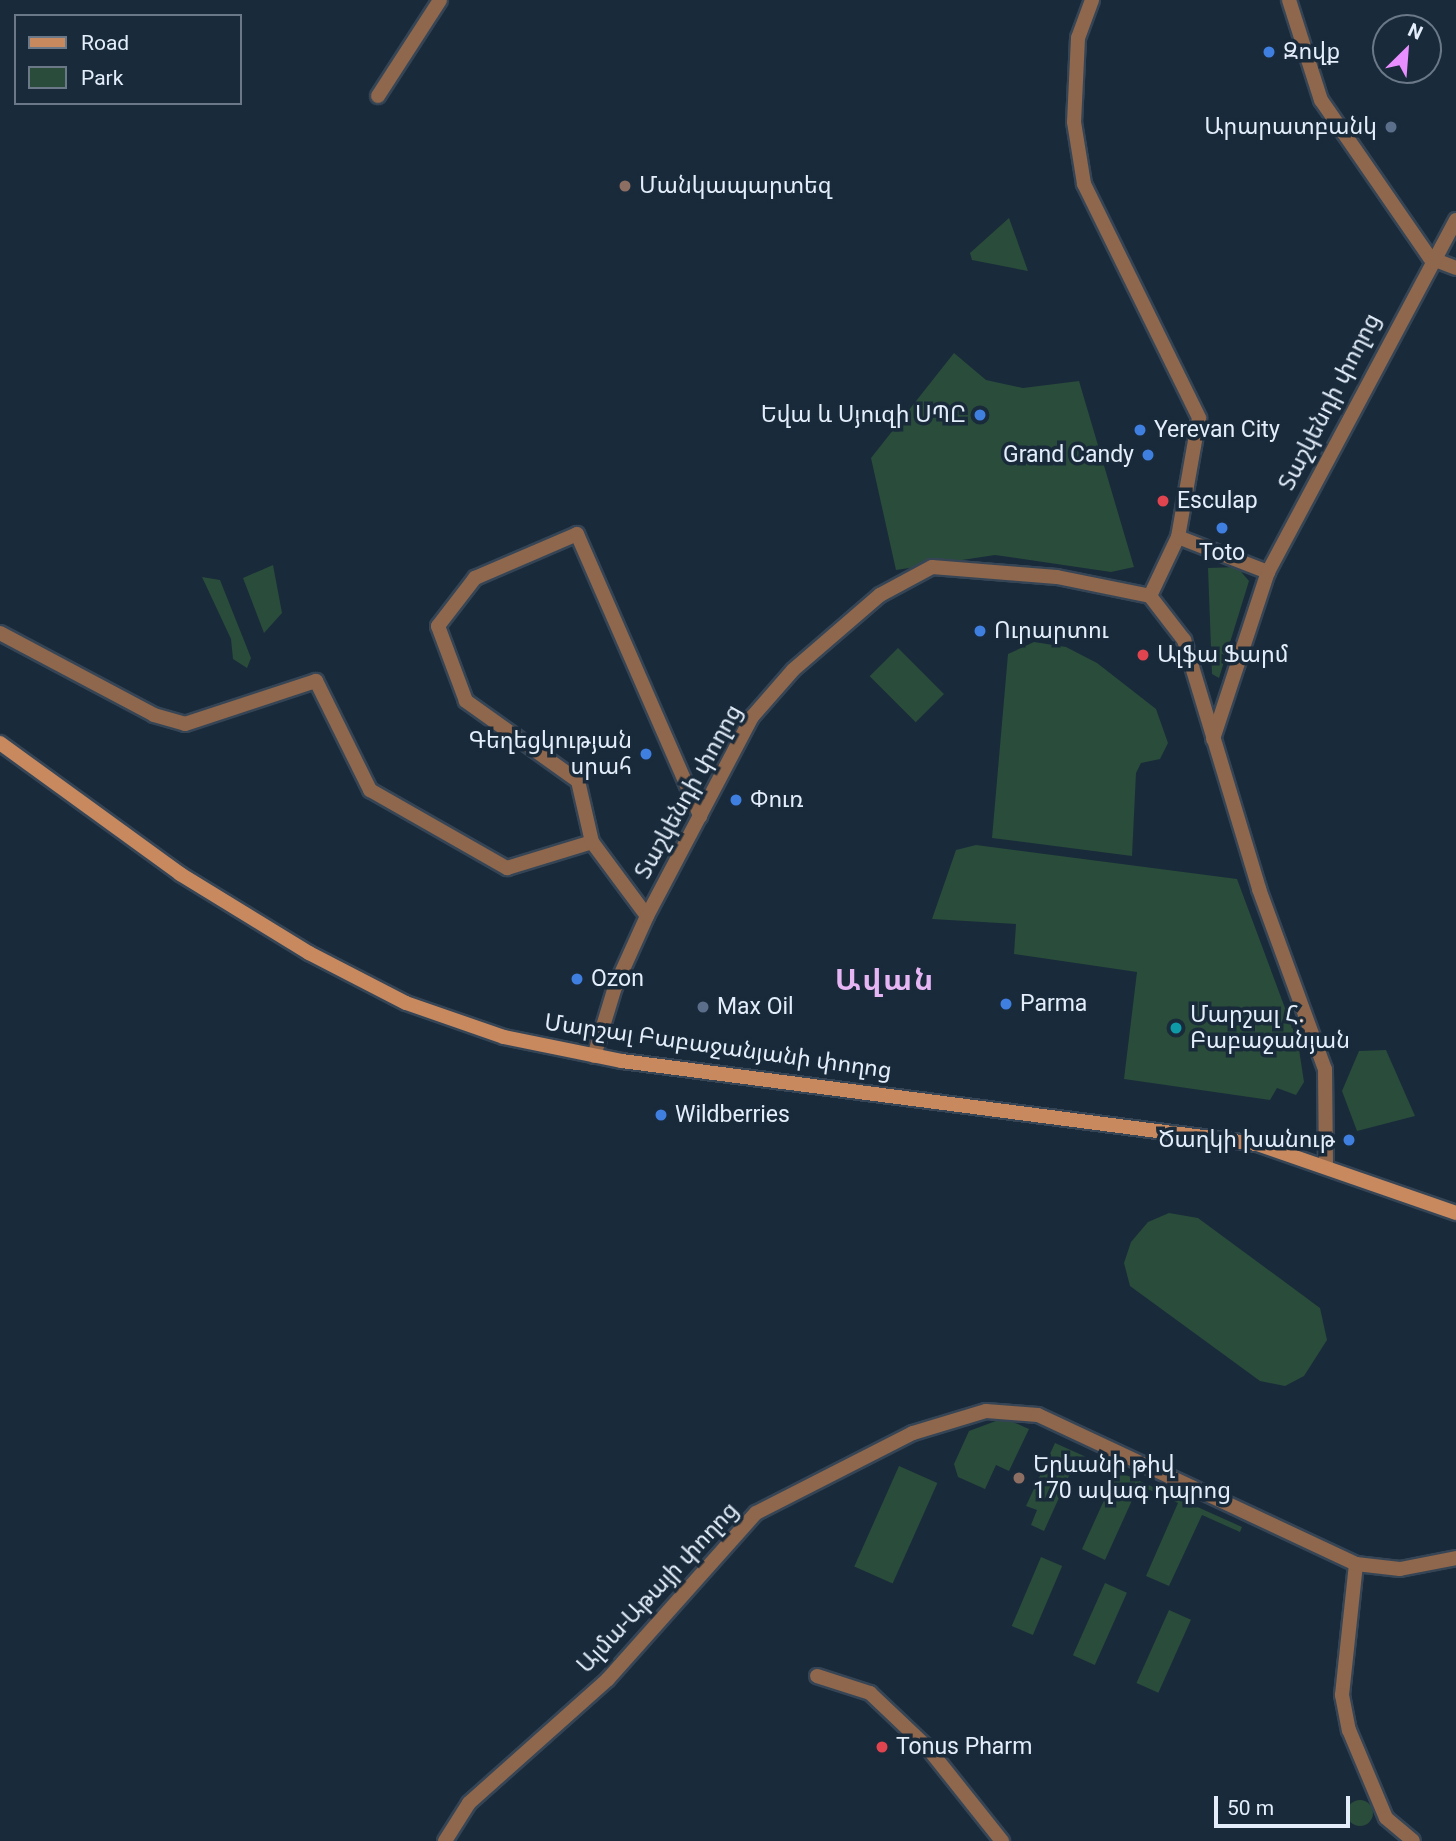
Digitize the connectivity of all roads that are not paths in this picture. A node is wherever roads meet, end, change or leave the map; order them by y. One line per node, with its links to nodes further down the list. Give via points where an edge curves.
1 (440, 0): 4 (street)
2 (1092, 0): 8 (street, via 1078,38 1074,122 1084,184 1199,418)
3 (1289, 0): 6 (street, via 1321,100)
4 (378, 96)
5 (1456, 220): 6 (street, Տաշկենդի փողոց)
6 (1430, 258): 7 (street); 9 (street, Տաշկենդի փողոց)
7 (1456, 268)
8 (1178, 537): 9 (street); 10 (street)
9 (1268, 572): 12 (street, Տաշկենդի փողոց)
10 (1150, 596): 12 (street, via 1184,640); 14 (street, Տաշկենդի փողոց, via 976,566 914,574 880,595 793,670 752,717)
11 (0, 633): 15 (street, via 154,715 185,724 316,681 370,790 507,868)
12 (1212, 741): 18 (street, via 1325,1069)
13 (0, 743): 17 (main road, Մարշալ Բաբաջանյանի փողոց, via 180,874 309,953 406,1003 504,1037)
14 (700, 816): 15 (street, via 577,534 475,578 438,626 466,701 578,781); 16 (street, Տաշկենդի փողոց)
15 (592, 842): 16 (street)
16 (647, 916): 17 (street, Տաշկենդի փողոց, via 615,986)
17 (594, 1056): 18 (main road, Մարշալ Բաբաջանյանի փողոց, via 1257,1144)
18 (1326, 1164): 19 (main road, Մարշալ Բաբաջանյանի փողոց)
19 (1456, 1213)
20 (1456, 1558): 21 (street, Ալմա-Աթայի փողոց, via 1401,1569)
21 (1356, 1564): 23 (street, Ալմա-Աթայի փողոց, via 1038,1415 986,1411 913,1433 757,1513 608,1679 469,1804); 25 (street, via 1342,1695 1349,1730 1385,1818)
22 (817, 1676): 24 (street, via 870,1693 928,1748)
23 (445, 1841)
24 (1002, 1841)
25 (1413, 1841)

